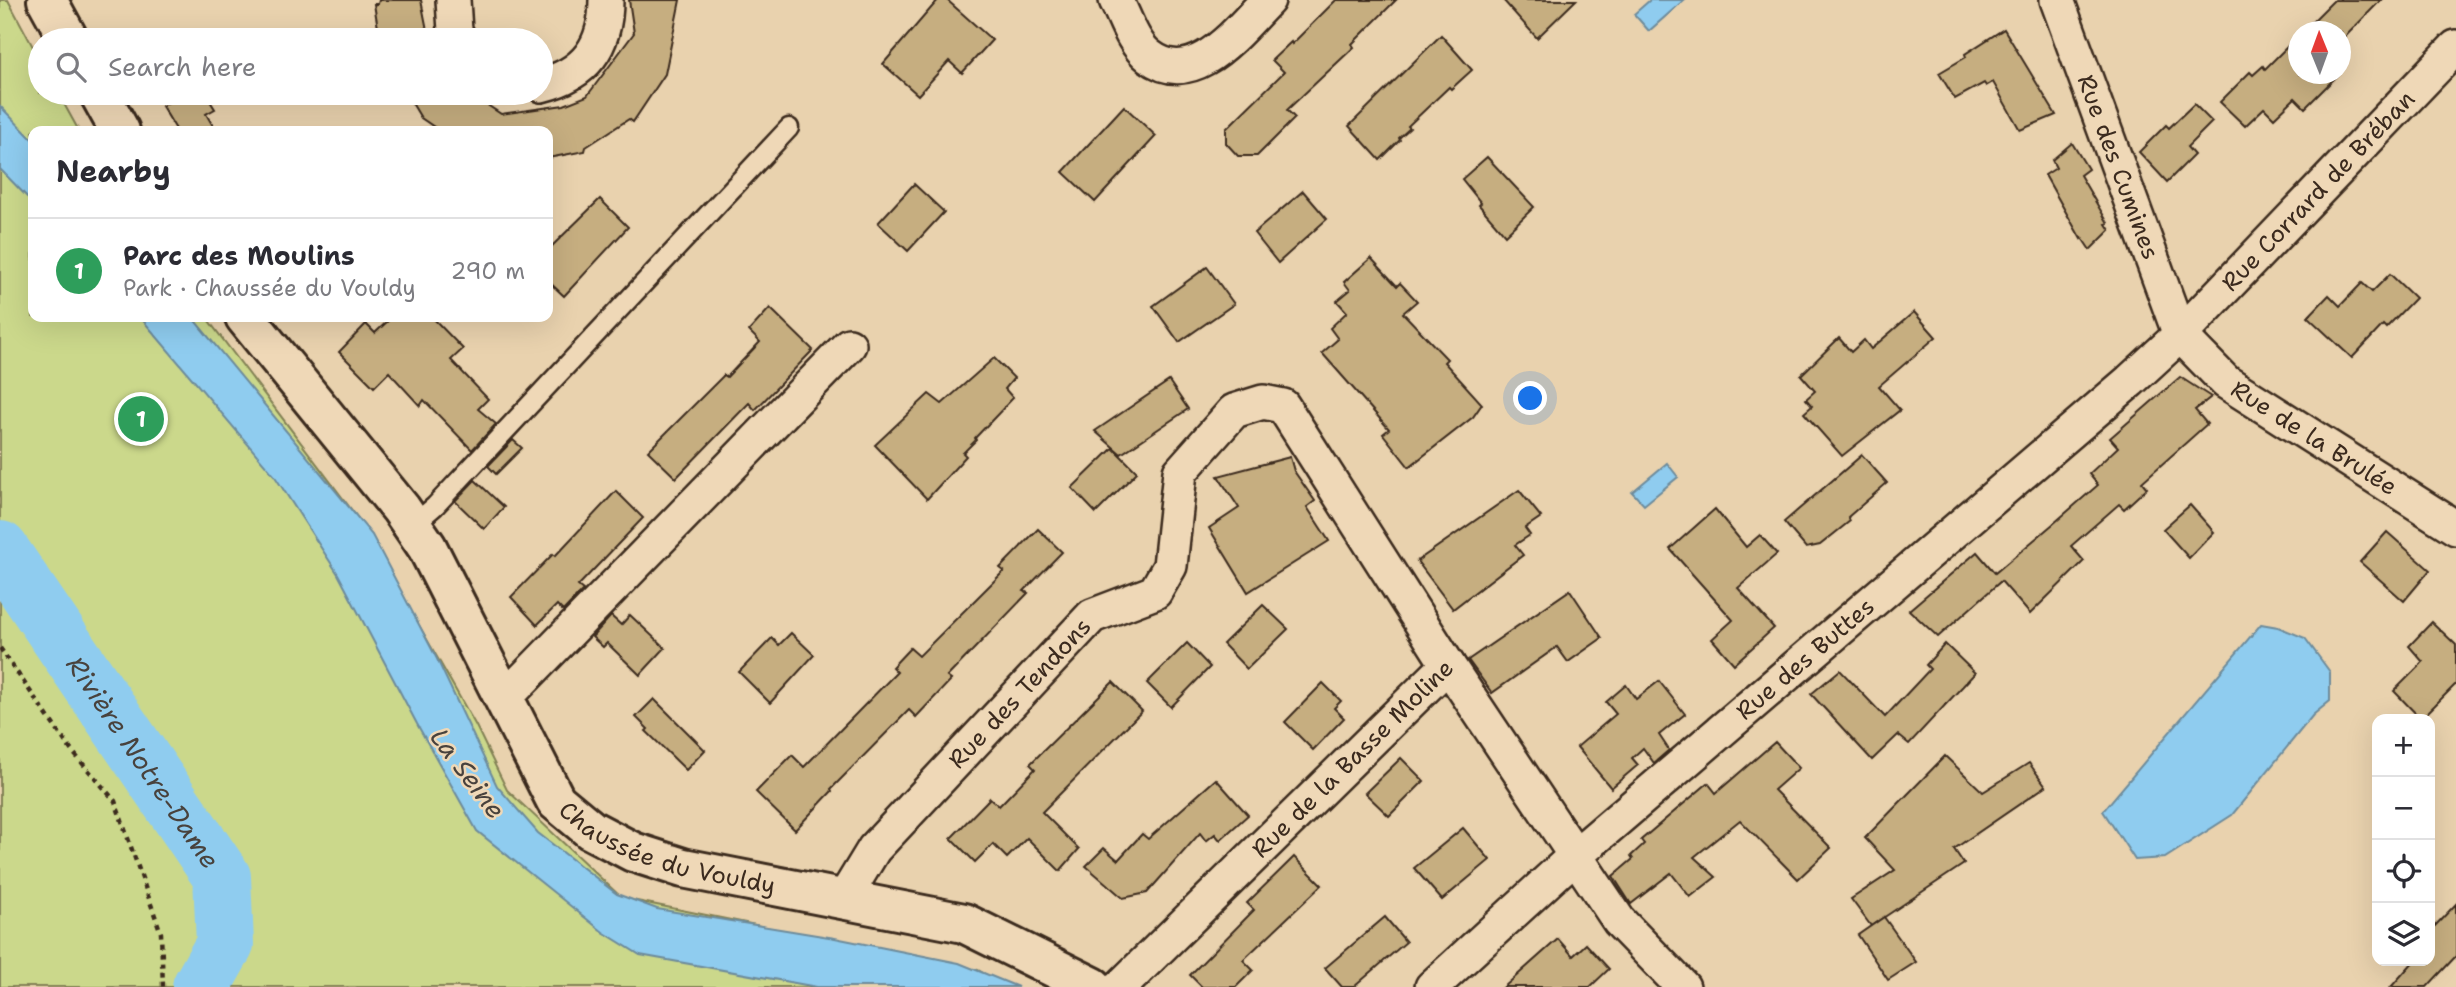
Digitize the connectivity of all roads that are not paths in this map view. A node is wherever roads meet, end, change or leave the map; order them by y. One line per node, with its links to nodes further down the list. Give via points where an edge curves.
1 (47, 0): 7 (street)
2 (453, 0): 8 (street)
3 (606, 0): 10 (street, via 606,22 598,45 583,65)
4 (1116, 0): 5 (street, via 1147,55 1170,68 1194,65 1217,51)
5 (1268, 0)
6 (2057, 0): 15 (street, Rue des Cumines)
7 (62, 28)
8 (455, 28)
9 (2456, 47): 15 (street, Rue Corrard de Bréban)
10 (553, 82)
11 (106, 105): 12 (street)
12 (117, 126)
13 (789, 128): 17 (lane)
14 (249, 322): 17 (street, Chaussée du Vouldy)
15 (2180, 335): 18 (street, Rue de la Brulée, via 2226,382); 21 (street, Rue des Buttes)
16 (849, 345): 20 (street)
17 (412, 526): 20 (street, Chaussée du Vouldy)
18 (2456, 528)
19 (1448, 665): 21 (street, Rue de la Basse Moline); 22 (street, Rue des Tendons, via 1283,406 1264,402 1234,411 1180,472 1170,566 1155,592 1092,617 874,849); 24 (street, Rue de la Basse Moline)
20 (504, 699): 22 (street, Chaussée du Vouldy, via 556,801 591,830 633,852 683,868)
21 (1576, 855): 25 (street, Rue des Buttes); 26 (street, Rue de la Basse Moline, via 1619,921)
22 (843, 900): 23 (street, Chaussée du Vouldy, via 964,923)
23 (1093, 987)
24 (1120, 987)
25 (1432, 987)
26 (1683, 987)

